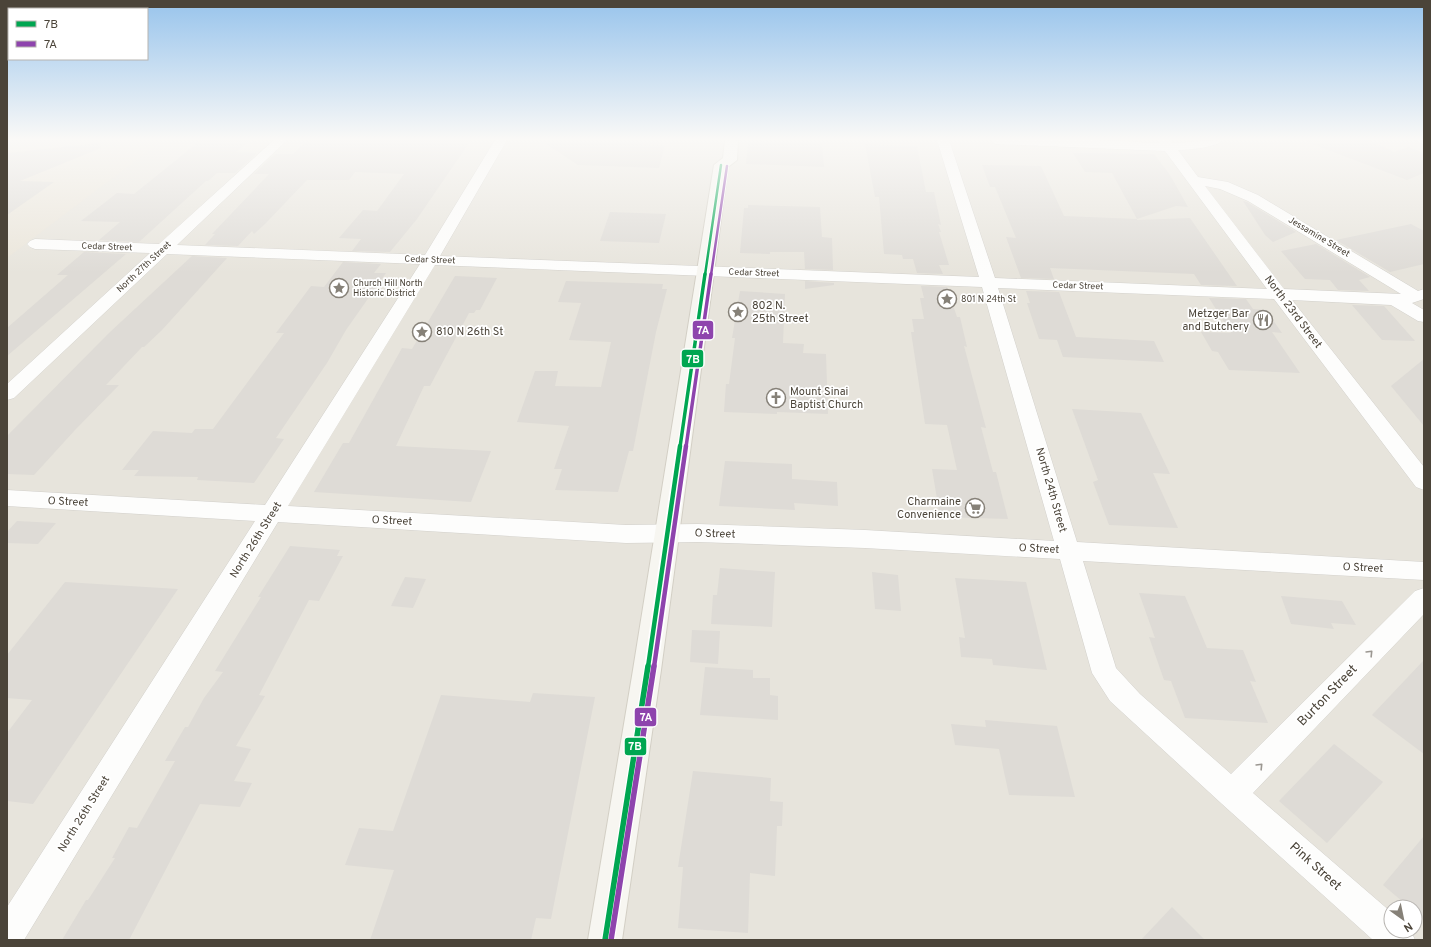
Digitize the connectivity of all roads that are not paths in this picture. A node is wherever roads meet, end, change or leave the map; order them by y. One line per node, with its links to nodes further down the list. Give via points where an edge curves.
1 (233, 184): 8 (street, North 27th Street)
2 (475, 184): 9 (street, North 26th Street)
3 (715, 184): 10 (main road)
4 (957, 184): 11 (street, North 24th Street)
5 (1196, 184): 12 (street, North 23rd Street)
6 (1218, 184): 13 (street, Jessamine Street, via 1253,198)
7 (35, 244): 8 (street, Cedar Street)
8 (163, 249): 9 (street, Cedar Street); 16 (street, North 27th Street)
9 (430, 260): 10 (street, Cedar Street); 19 (street, North 26th Street)
10 (705, 271): 11 (street, Cedar Street); 20 (main road)
11 (989, 282): 12 (street, Cedar Street); 21 (street, North 24th Street)
12 (1279, 294): 14 (street, Cedar Street); 17 (street, North 23rd Street)
13 (1420, 295): 14 (street, Cedar Street)
14 (1394, 300): 15 (street)
15 (1424, 317)
16 (7, 394)
17 (1424, 482)
18 (7, 498): 19 (street, O Street)
19 (272, 514): 20 (street, O Street, via 626,534); 25 (street, North 26th Street)
20 (666, 534): 21 (street, O Street, via 865,539); 26 (main road)
21 (1068, 551): 22 (street, O Street); 24 (street, North 24th Street, via 1105,673 1130,703)
22 (1424, 571)
23 (1424, 598): 24 (street, Burton Street, one-way to 23)
24 (1232, 794): 27 (street, Pink Street)
25 (7, 937)
26 (605, 940)
27 (1398, 940)

